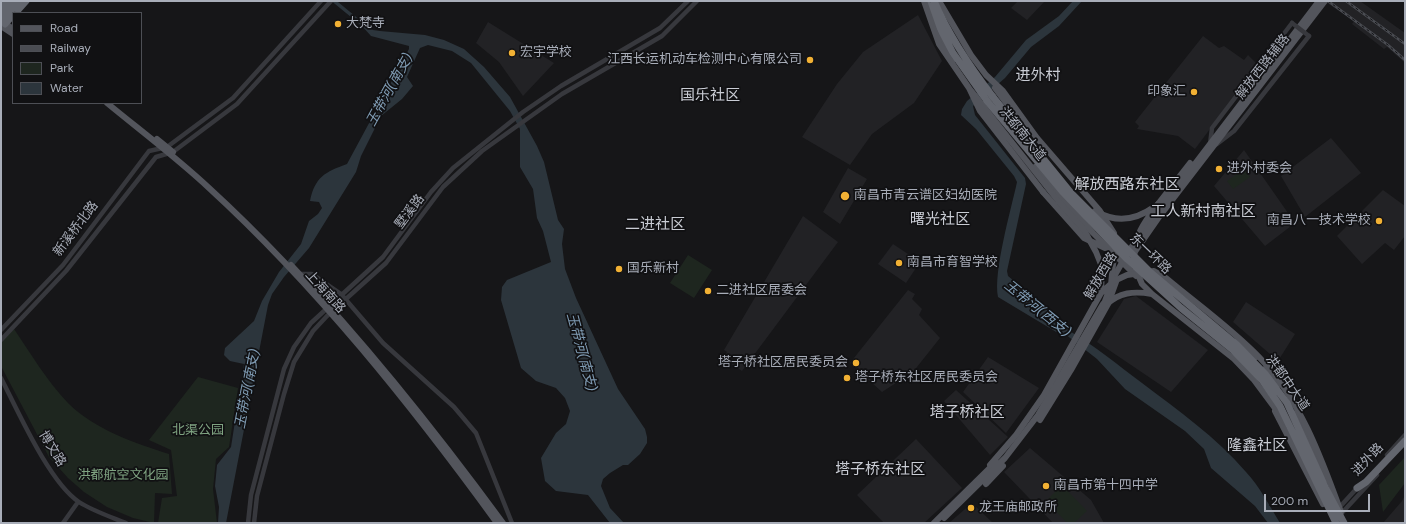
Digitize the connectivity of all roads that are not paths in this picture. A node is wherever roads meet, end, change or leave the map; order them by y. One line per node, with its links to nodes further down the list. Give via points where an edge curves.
1 (12, 1): 14 (highway); 18 (main road)
2 (20, 1): 20 (highway)
3 (25, 1): 15 (main road); 16 (highway)
4 (321, 1): 28 (street, via 233,98)
5 (331, 1): 28 (street, via 237,104)
6 (688, 1): 39 (street, 墅溪路, via 651,35 561,86 508,123 453,168 431,192 384,257)
7 (697, 1): 41 (street, 墅溪路, via 662,36 562,94 482,151 443,187 386,263)
8 (924, 1): 24 (main road, bridge, via 939,44); 50 (highway, 东一环路, bridge, via 953,53 1017,139 1127,259 1248,364 1280,406)
9 (936, 1): 23 (main road, 洪都南大道, via 962,51); 70 (highway, 东一环路, bridge, via 943,21 981,82 1071,194 1151,274 1237,345 1266,375 1287,403 1326,489)
10 (1316, 1): 27 (main road, 解放西路辅路, via 1215,130)
11 (1319, 1): 27 (main road, 解放西路)
12 (1325, 1): 27 (main road, 解放西路)
13 (1329, 1): 27 (main road, 解放西路辅路)
14 (1, 12)
15 (14, 12)
16 (16, 12)
17 (12, 13): 20 (main road)
18 (1, 15)
19 (12, 16): 20 (highway)
20 (2, 23): 21 (main road); 22 (main road)
21 (12, 28)
22 (12, 33)
23 (985, 77): 31 (main road, via 1032,138); 32 (main road, 洪都南大道, via 1035,148); 32 (main road, via 1003,91 1038,138 1100,211)
24 (969, 87): 33 (main road, 洪都南大道, bridge, via 1038,170); 33 (main road, bridge, via 980,111 1043,192 1084,238); 38 (main road, bridge, via 1058,202 1084,230 1102,267)
25 (108, 104): 28 (main road, 上海南路)
26 (113, 104): 28 (main road, 上海南路)
27 (1212, 145): 27 (street, bridge, via 1234,131 1309,36 1292,23 1212,128); 29 (main road, 解放西路); 34 (main road, 解放西路)
28 (168, 150): 36 (main road, 上海南路, via 212,185); 44 (street, 新溪桥北路, via 149,151 63,265); 46 (street, via 156,157 66,271)
29 (1199, 158): 30 (main road, via 1190,163); 34 (main road, 解放西路)
30 (1158, 204): 31 (main road, bridge, via 1141,215 1122,219 1108,217); 40 (main road, bridge, via 1143,225 1135,243 1133,261 1142,284)
31 (1095, 211): 42 (main road, bridge, via 1112,235 1115,245 1111,285)
32 (1116, 236): 34 (main road, 洪都南大道)
33 (1110, 250): 35 (main road, 洪都南大道)
34 (1132, 251): 35 (main road, 解放西路); 57 (main road, 洪都中大道, via 1169,287 1242,345 1266,368 1295,410)
35 (1123, 265): 37 (main road, 解放西路); 58 (main road, 洪都中大道, via 1233,356 1261,386)
36 (298, 276): 39 (street, 上海南路, via 312,274); 43 (main road, 上海南路)
37 (1115, 279): 45 (main road, via 1108,304); 45 (main road, via 1095,298)
38 (1101, 293): 55 (main road, bridge, via 1044,394 1016,434); 70 (main road, bridge, via 1114,281 1127,275 1154,271 1166,278 1260,358 1289,394 1301,415)
39 (341, 294): 41 (street, 上海南路); 43 (street, 墅溪路)
40 (1152, 294): 42 (main road, bridge, via 1126,293 1112,298); 50 (main road, bridge, via 1234,360 1254,380)
41 (346, 299): 43 (street, 墅溪路); 65 (street, 上海南路, via 383,343 454,408 476,432)
42 (1102, 308): 49 (main road)
43 (330, 309): 61 (street, 墅溪路, via 311,323 294,347 284,369 252,495); 62 (street, 墅溪路, via 294,362 257,496); 63 (main road, 上海南路, via 438,442); 64 (main road, 上海南路, via 441,438)
44 (1, 330)
45 (1085, 331): 47 (main road, bridge); 47 (main road)
46 (1, 340)
47 (1072, 353): 49 (main road); 55 (main road, via 1018,436 991,468); 66 (main road, via 1014,434 974,480); 69 (main road, via 1047,410 994,476)
48 (1, 378): 56 (street, 博文路, via 53,473)
49 (1055, 387): 68 (main road, via 1038,415 1005,458)
50 (1293, 433): 58 (highway, 东一环路, bridge)
51 (1405, 435): 54 (street, 进外路)
52 (1405, 440): 54 (highway, via 1366,482)
53 (1405, 446): 57 (street, 进外路)
54 (1357, 488): 57 (street, 进外路)
55 (964, 494): 67 (main road)
56 (78, 502): 59 (street); 60 (street, 博文路)
57 (1340, 511): 58 (street, 进外路); 70 (main road, 洪都中大道)
58 (1333, 521)
59 (63, 523)
60 (126, 523)
61 (248, 523)
62 (254, 523)
63 (497, 523)
64 (503, 523)
65 (512, 523)
66 (928, 523)
67 (934, 523)
68 (939, 523)
69 (946, 523)
70 (1345, 523)

